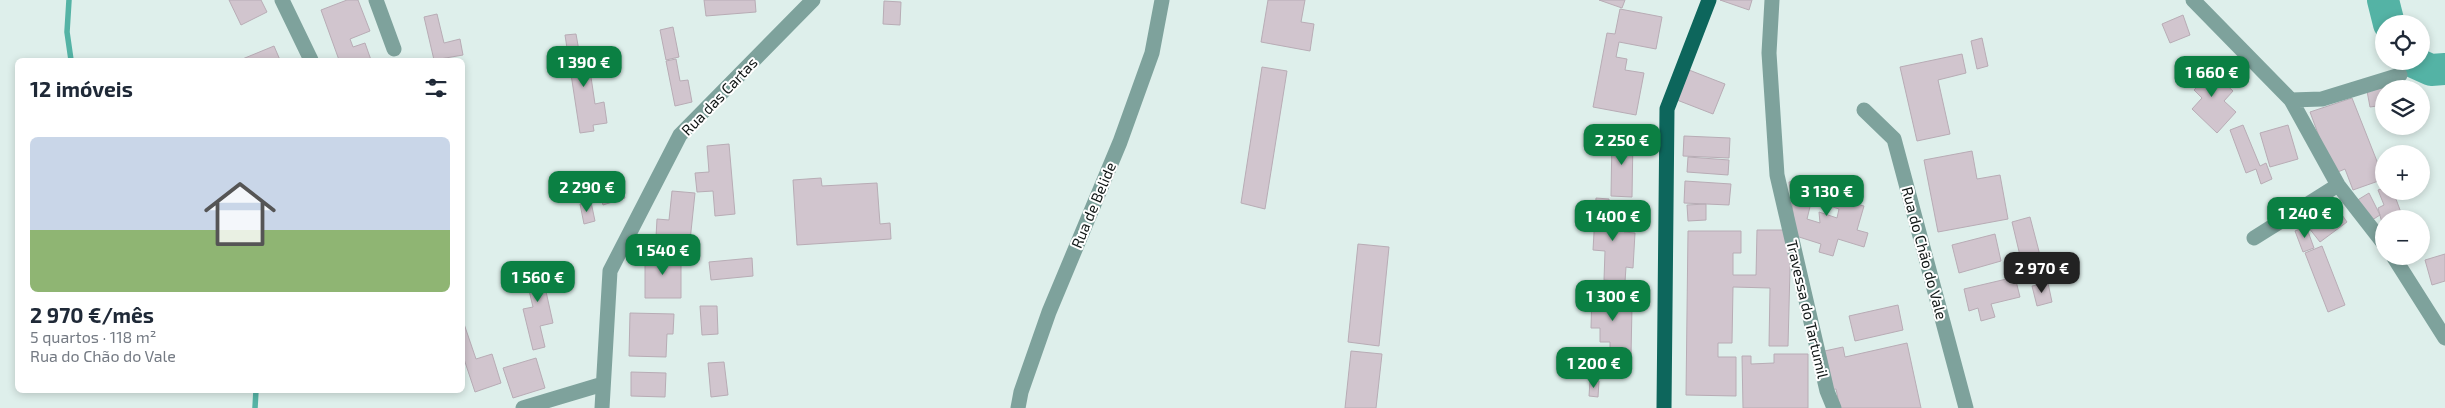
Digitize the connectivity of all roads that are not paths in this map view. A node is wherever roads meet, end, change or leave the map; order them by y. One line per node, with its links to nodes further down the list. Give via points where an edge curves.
1 (282, 0): 9 (street)
2 (376, 0): 8 (street)
3 (813, 0): 18 (street, Rua das Cartas, via 680,135 610,271)
4 (1162, 0): 21 (street, Rua de Belide, via 1149,62 1120,142 1049,312)
5 (1709, 0): 22 (main road, via 1667,109)
6 (1772, 0): 23 (street, Travessa do Tartumil, via 1769,53 1777,175 1827,391)
7 (2193, 0): 11 (street)
8 (394, 49)
9 (310, 58)
10 (2400, 75): 11 (street, via 2322,100)
11 (2291, 100): 13 (street)
12 (1864, 110): 24 (street, Rua do Chão do Vale, via 1894,139)
13 (2338, 185): 14 (street); 15 (street)
14 (2375, 232)
15 (2254, 238)
16 (2399, 265): 17 (street)
17 (2445, 338)
18 (602, 384): 19 (street); 20 (street, Rua das Cartas)
19 (523, 408)
20 (602, 408)
21 (1018, 408)
22 (1664, 408)
23 (1834, 408)
24 (1966, 408)

